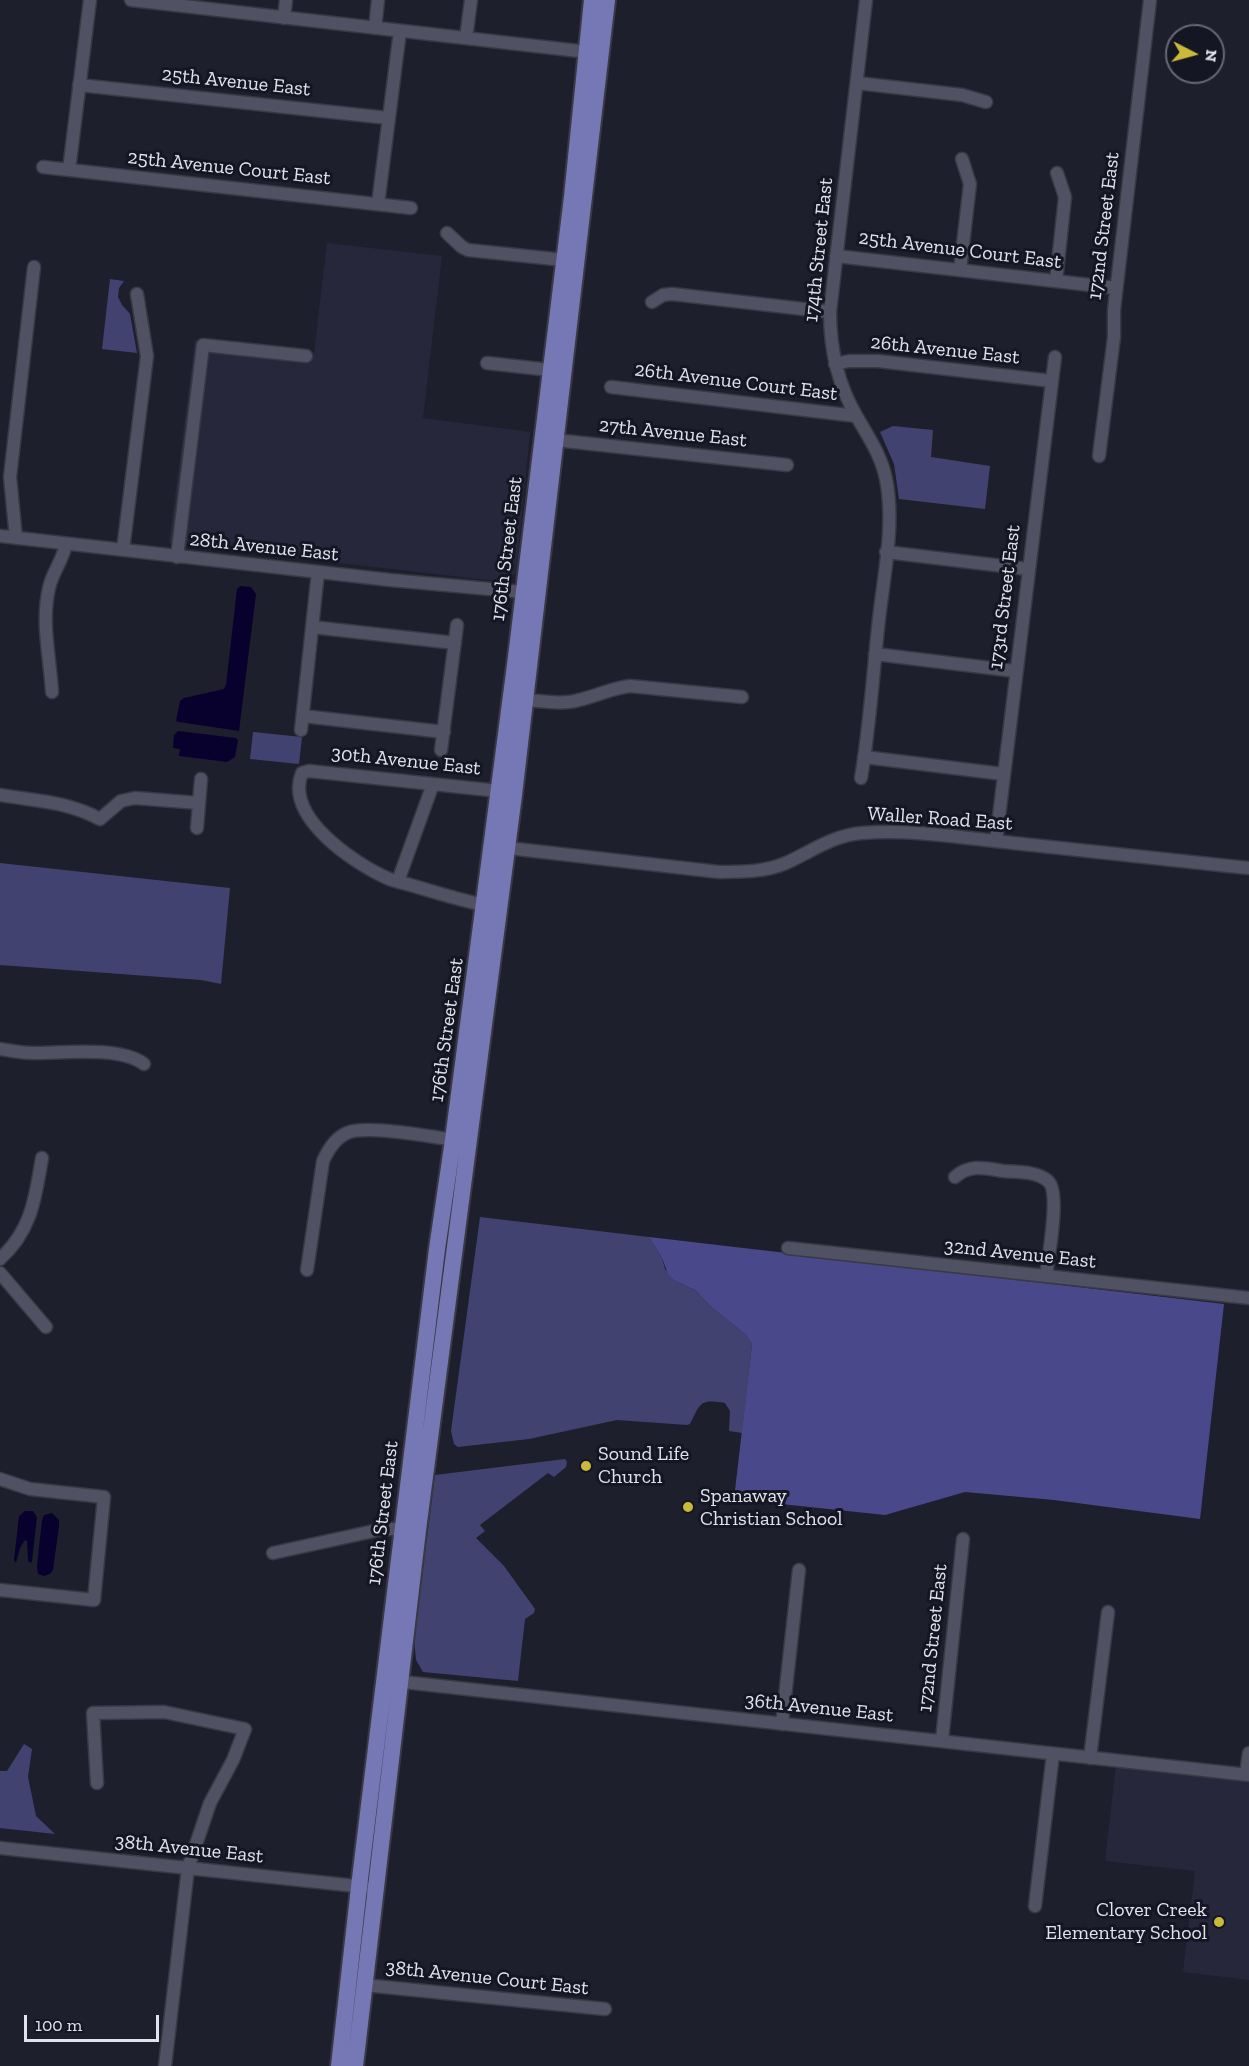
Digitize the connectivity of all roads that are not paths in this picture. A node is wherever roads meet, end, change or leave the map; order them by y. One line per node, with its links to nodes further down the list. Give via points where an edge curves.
1 (90, 0): 16 (street)
2 (131, 0): 10 (street)
3 (286, 0): 10 (street)
4 (378, 0): 11 (street)
5 (471, 0): 13 (street)
6 (592, 0): 14 (main road, 176th Street East)
7 (607, 0): 35 (main road, 176th Street East)
8 (866, 0): 15 (street, 174th Street East)
9 (1150, 0): 31 (street, 172nd Street East)
10 (284, 18): 11 (street)
11 (375, 28): 12 (street)
12 (400, 31): 13 (street); 18 (street)
13 (466, 38): 14 (street)
14 (588, 52): 26 (main road, 176th Street East)
15 (857, 83): 17 (street, via 962,95); 27 (street, 174th Street East)
16 (79, 85): 18 (street, 25th Avenue East); 21 (street)
17 (986, 102)
18 (388, 118): 23 (street)
19 (962, 159): 29 (street, via 970,184)
20 (43, 167): 21 (street, 25th Avenue Court East)
21 (69, 170): 23 (street, 25th Avenue Court East)
22 (1057, 173): 30 (street, via 1065,197)
23 (378, 204): 24 (street, 25th Avenue Court East)
24 (411, 208)
25 (447, 233): 26 (street, via 468,250)
26 (565, 253): 35 (main road, via 571,250 563,312); 40 (main road, 176th Street East)
27 (836, 256): 29 (street, 25th Avenue Court East); 34 (street, 174th Street East)
28 (34, 267): 48 (street, via 10,477)
29 (960, 270): 30 (street, 25th Avenue Court East)
30 (1056, 281): 31 (street, 25th Avenue Court East)
31 (1116, 288): 45 (street, 172nd Street East)
32 (136, 294): 50 (street, via 147,356)
33 (652, 303): 34 (street, via 672,294)
34 (830, 312): 39 (street, 174th Street East)
35 (569, 319): 44 (main road, 176th Street East)
36 (306, 356): 52 (street, via 203,345)
37 (1055, 357): 41 (street, 173rd Street East)
38 (487, 363): 40 (street)
39 (835, 364): 41 (street, 26th Avenue East, via 878,361); 43 (street, 174th Street East)
40 (549, 370): 55 (main road, 176th Street East)
41 (1052, 381): 53 (street, 173rd Street East)
42 (611, 387): 43 (street, 26th Avenue Court East)
43 (856, 416): 51 (street, 174th Street East, via 877,450 886,478)
44 (555, 440): 46 (street, 27th Avenue East); 60 (main road, 176th Street East)
45 (1099, 456)
46 (788, 465)
47 (0, 536): 48 (street, 28th Avenue East)
48 (16, 538): 49 (street, 28th Avenue East)
49 (66, 544): 50 (street, 28th Avenue East); 62 (street, via 49,587 45,624)
50 (123, 550): 52 (street, 28th Avenue East)
51 (886, 552): 53 (street); 59 (street, 174th Street East)
52 (177, 557): 54 (street, 28th Avenue East)
53 (1028, 569): 61 (street, 173rd Street East)
54 (318, 572): 55 (street, 28th Avenue East); 57 (street)
55 (523, 592): 60 (main road, via 529,598 524,645); 74 (main road, 176th Street East)
56 (457, 625): 58 (street)
57 (312, 627): 58 (street); 65 (street)
58 (455, 643): 67 (street)
59 (875, 654): 61 (street); 69 (street, 174th Street East)
60 (530, 655): 64 (main road, 176th Street East)
61 (1016, 671): 70 (street, 173rd Street East)
62 (52, 692)
63 (742, 697): 64 (street, via 630,686 577,701)
64 (525, 700): 79 (main road, 176th Street East)
65 (303, 716): 66 (street); 67 (street)
66 (301, 730)
67 (444, 732): 68 (street)
68 (441, 750)
69 (864, 757): 70 (street); 71 (street, 174th Street East)
70 (1003, 774): 78 (street, 173rd Street East)
71 (861, 778)
72 (201, 779): 76 (street)
73 (433, 784): 74 (street, 30th Avenue East); 81 (street); 81 (street, 30th Avenue East, via 309,771 302,773 299,780 302,805 317,828 362,863)
74 (499, 790): 79 (main road, 176th Street East)
75 (0, 795): 76 (street, via 72,806 100,819 121,801 135,798)
76 (198, 804): 77 (street)
77 (196, 828)
78 (996, 841): 79 (street, Waller Road East, via 860,833 821,844 785,864 757,871 728,872); 80 (street, Waller Road East)
79 (500, 847): 82 (main road, 176th Street East); 85 (main road, 176th Street East)
80 (1249, 868)
81 (398, 881): 82 (street)
82 (484, 905): 85 (main road, 176th Street East)
83 (0, 1049): 84 (street, via 129,1056)
84 (144, 1064)
85 (460, 1141): 90 (street, via 370,1130 347,1133 334,1143 323,1161); 96 (main road, 176th Street East, via 436,1249); 102 (main road, 176th Street East)
86 (42, 1158): 89 (street, via 32,1209 20,1236)
87 (955, 1177): 92 (street, via 963,1170 978,1168 1032,1174 1052,1185 1054,1201)
88 (788, 1248): 92 (street, 32nd Avenue East)
89 (0, 1259)
90 (307, 1270)
91 (0, 1273): 94 (street)
92 (1046, 1276): 93 (street, 32nd Avenue East)
93 (1249, 1299)
94 (46, 1327)
95 (0, 1479): 100 (street, via 30,1489 104,1497 94,1599)
96 (402, 1529): 98 (street, via 382,1529); 102 (main road, 176th Street East)
97 (963, 1539): 104 (street, 172nd Street East)
98 (273, 1553)
99 (799, 1570): 103 (street)
100 (0, 1590)
101 (1108, 1612): 107 (street)
102 (393, 1680): 103 (street, 36th Avenue East); 112 (main road, 176th Street East)
103 (782, 1724): 104 (street, 36th Avenue East)
104 (942, 1740): 105 (street, 36th Avenue East)
105 (1053, 1754): 107 (street, 36th Avenue East); 113 (street)
106 (1249, 1754): 108 (street)
107 (1090, 1758): 108 (street, 36th Avenue East)
108 (1248, 1774)
109 (97, 1783): 111 (street, via 93,1713 177,1714 245,1730 210,1803)
110 (0, 1848): 111 (street, 38th Avenue East)
111 (188, 1868): 112 (street, 38th Avenue East); 116 (street)
112 (367, 1888): 114 (main road, 176th Street East); 117 (main road, 176th Street East)
113 (1035, 1906)
114 (364, 1985): 115 (street, 38th Avenue Court East); 118 (main road, 176th Street East)
115 (605, 2009)
116 (165, 2066)
117 (339, 2066)
118 (355, 2066)

